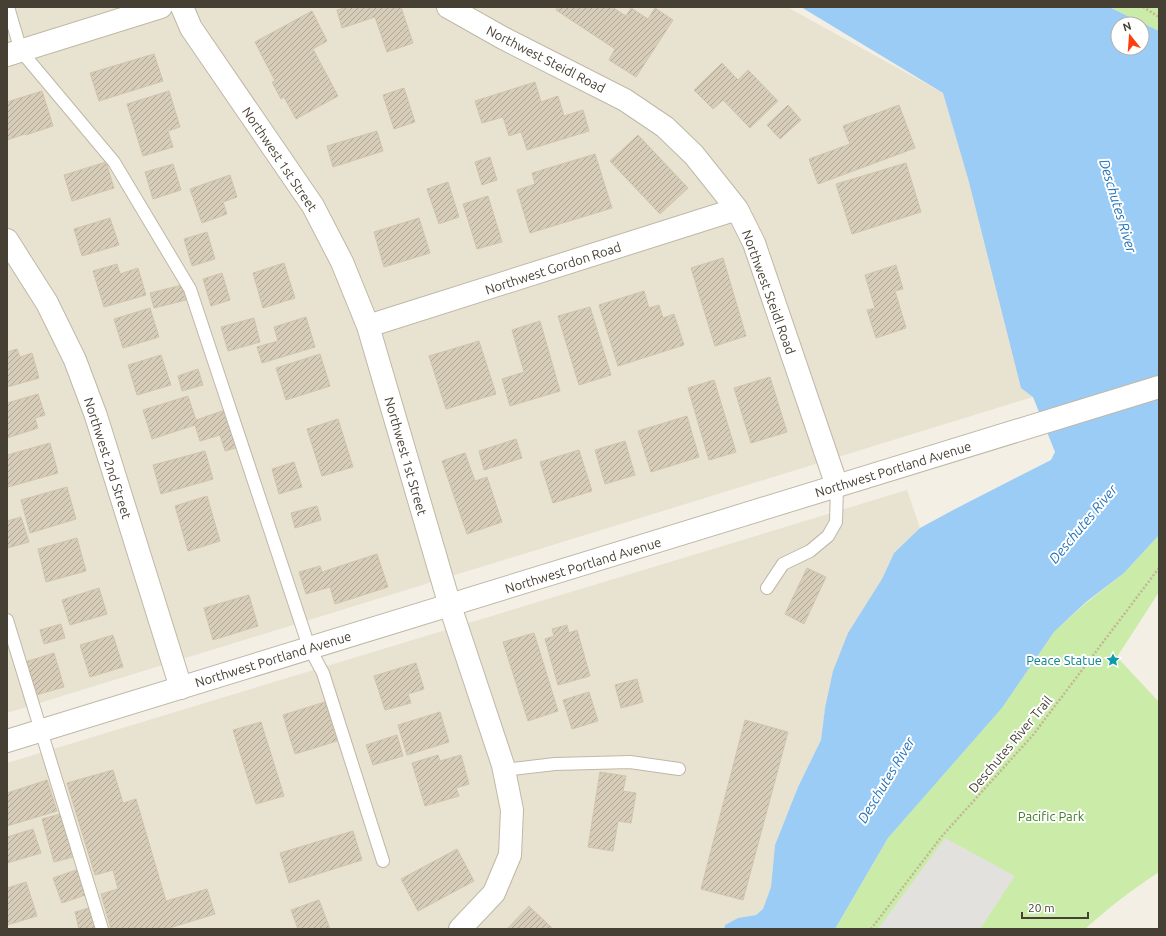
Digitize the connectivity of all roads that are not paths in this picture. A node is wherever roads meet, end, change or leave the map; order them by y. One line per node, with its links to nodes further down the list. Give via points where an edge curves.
1 (8, 7): 5 (lane)
2 (161, 7): 5 (street)
3 (182, 7): 8 (street, Northwest 1st Street, via 191,28 313,206 342,262)
4 (448, 7): 6 (street, Northwest Steidl Road, via 625,100 666,128 694,155)
5 (14, 53): 14 (lane, via 114,162 190,289)
6 (737, 209): 8 (street, Northwest Gordon Road); 10 (street, Northwest Steidl Road, via 754,243)
7 (7, 240): 15 (street, Northwest 2nd Street, via 47,303 75,360 96,416)
8 (368, 326): 12 (street, Northwest 1st Street)
9 (1159, 388): 10 (street, Northwest Portland Avenue)
10 (837, 486): 11 (lane, via 836,522 828,536 810,551 783,564); 12 (street, Northwest Portland Avenue)
11 (767, 588)
12 (450, 606): 14 (street, Northwest Portland Avenue); 19 (street, Northwest 1st Street)
13 (7, 620): 16 (lane)
14 (309, 648): 15 (street, Northwest Portland Avenue); 20 (lane, via 323,673)
15 (181, 688): 16 (street, Northwest Portland Avenue)
16 (41, 730): 17 (street, Northwest Portland Avenue); 21 (lane)
17 (7, 741)
18 (679, 769): 19 (lane, via 630,762 555,764)
19 (504, 770): 22 (street, Northwest 1st Street, via 512,810 510,855 494,893)
20 (383, 860)
21 (102, 929)
22 (460, 929)

